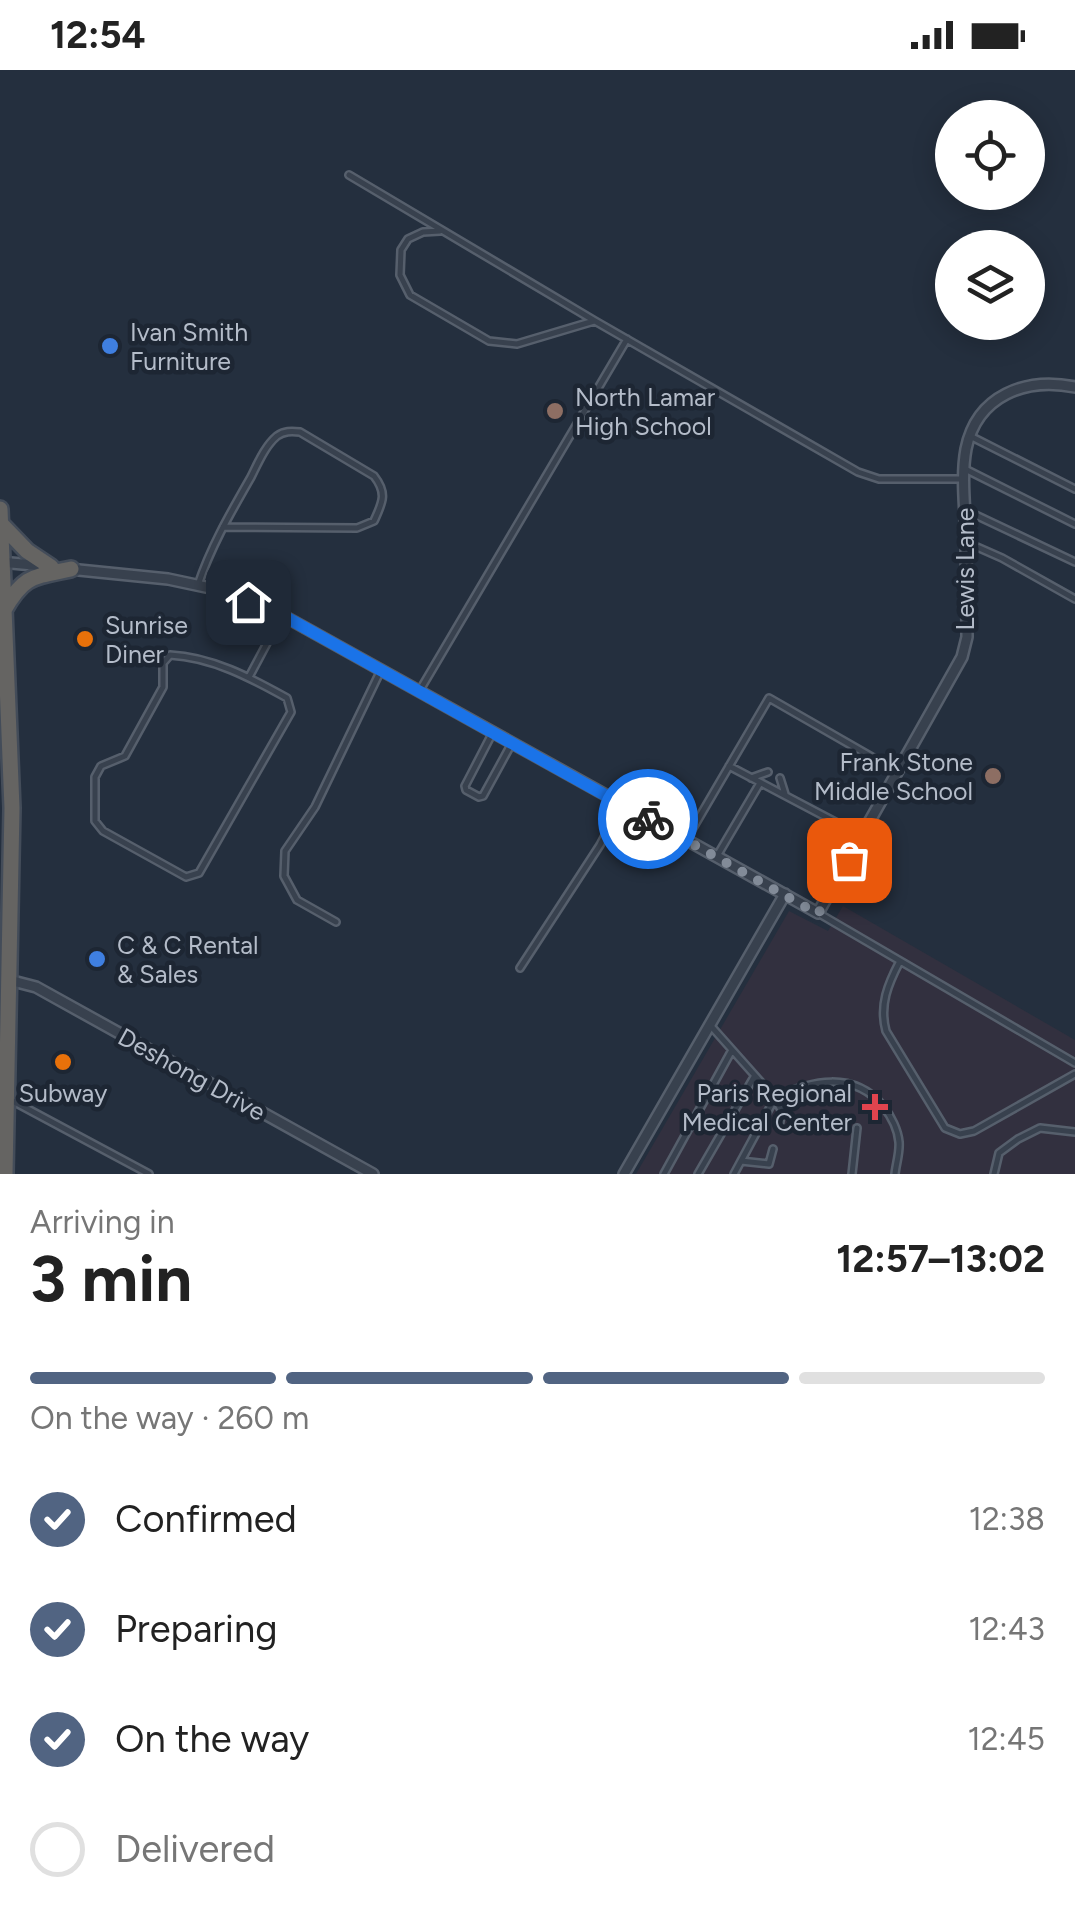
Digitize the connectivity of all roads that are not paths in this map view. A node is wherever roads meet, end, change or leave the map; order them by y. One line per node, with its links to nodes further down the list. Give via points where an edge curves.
1 (349, 175): 2 (lane)
2 (443, 230): 3 (lane); 3 (lane, via 423,232 401,250 400,275 410,295 489,342 517,344)
3 (595, 321): 4 (lane)
4 (627, 339): 7 (lane, via 858,472 879,479); 25 (lane)
5 (1075, 388): 6 (street, via 1034,384 1014,390 984,412)
6 (970, 436): 7 (street, Lewis Lane); 8 (lane)
7 (964, 474): 10 (street, Lewis Lane); 12 (lane)
8 (1075, 489)
9 (0, 509): 11 (highway)
10 (965, 510): 14 (street, Lewis Lane); 16 (lane)
11 (0, 524): 15 (highway); 17 (highway)
12 (1075, 524)
13 (223, 527): 13 (lane, via 265,451 289,431 382,486 374,521 357,528); 19 (lane)
14 (966, 542): 20 (lane); 31 (street, Lewis Lane, via 962,657)
15 (1, 562): 17 (street); 21 (highway)
16 (1075, 562)
17 (51, 567): 18 (street)
18 (71, 569): 19 (street); 21 (highway, via 20,585)
19 (198, 585): 22 (street)
20 (1075, 599)
21 (4, 610): 27 (highway)
22 (282, 615): 23 (street); 24 (lane)
23 (381, 670): 25 (street); 42 (lane, via 315,807 285,850 284,876 297,900)
24 (249, 677): 24 (lane, via 170,655 164,687 125,756 94,776 95,821 103,831 186,877 199,873 292,712 287,698)
25 (420, 691): 26 (street)
26 (494, 732): 28 (street); 28 (lane, via 466,790 483,796)
27 (5, 742): 45 (highway, via 12,808)
28 (512, 743): 36 (street)
29 (730, 766): 31 (lane, via 769,698); 32 (lane); 38 (lane)
30 (768, 772): 32 (lane)
31 (898, 772): 37 (street, Lewis Lane)
32 (751, 778): 34 (lane)
33 (780, 778): 35 (lane)
34 (760, 783): 35 (lane); 39 (lane)
35 (786, 796): 37 (lane)
36 (622, 804): 38 (street); 44 (lane)
37 (862, 836): 41 (street, Lewis Lane)
38 (686, 840): 39 (street)
39 (717, 856): 40 (street)
40 (785, 894): 41 (street); 46 (street)
41 (818, 914): 43 (lane)
42 (336, 922)
43 (900, 961): 48 (lane); 49 (lane, via 882,1018 944,1128 974,1131)
44 (520, 968)
45 (5, 979): 51 (highway); 58 (street, Deshong Drive, via 36,987)
46 (710, 1025): 47 (lane); 59 (street)
47 (732, 1050): 50 (lane); 63 (lane)
48 (1075, 1063)
49 (1075, 1074)
50 (754, 1076): 52 (lane); 64 (lane)
51 (6, 1098): 60 (highway); 61 (lane)
52 (775, 1098): 53 (lane); 57 (lane); 67 (lane, via 828,1081 856,1084 891,1116 900,1142)
53 (779, 1126)
54 (857, 1128): 66 (lane)
55 (1075, 1132): 68 (lane, via 1040,1128 1018,1139 999,1153)
56 (773, 1150): 57 (lane, via 769,1164)
57 (741, 1161): 65 (lane)
58 (360, 1171): 62 (street, Deshong Drive)
59 (628, 1172)
60 (4, 1174)
61 (149, 1174)
62 (373, 1174)
63 (664, 1174)
64 (698, 1174)
65 (734, 1174)
66 (852, 1174)
67 (895, 1174)
68 (994, 1174)

